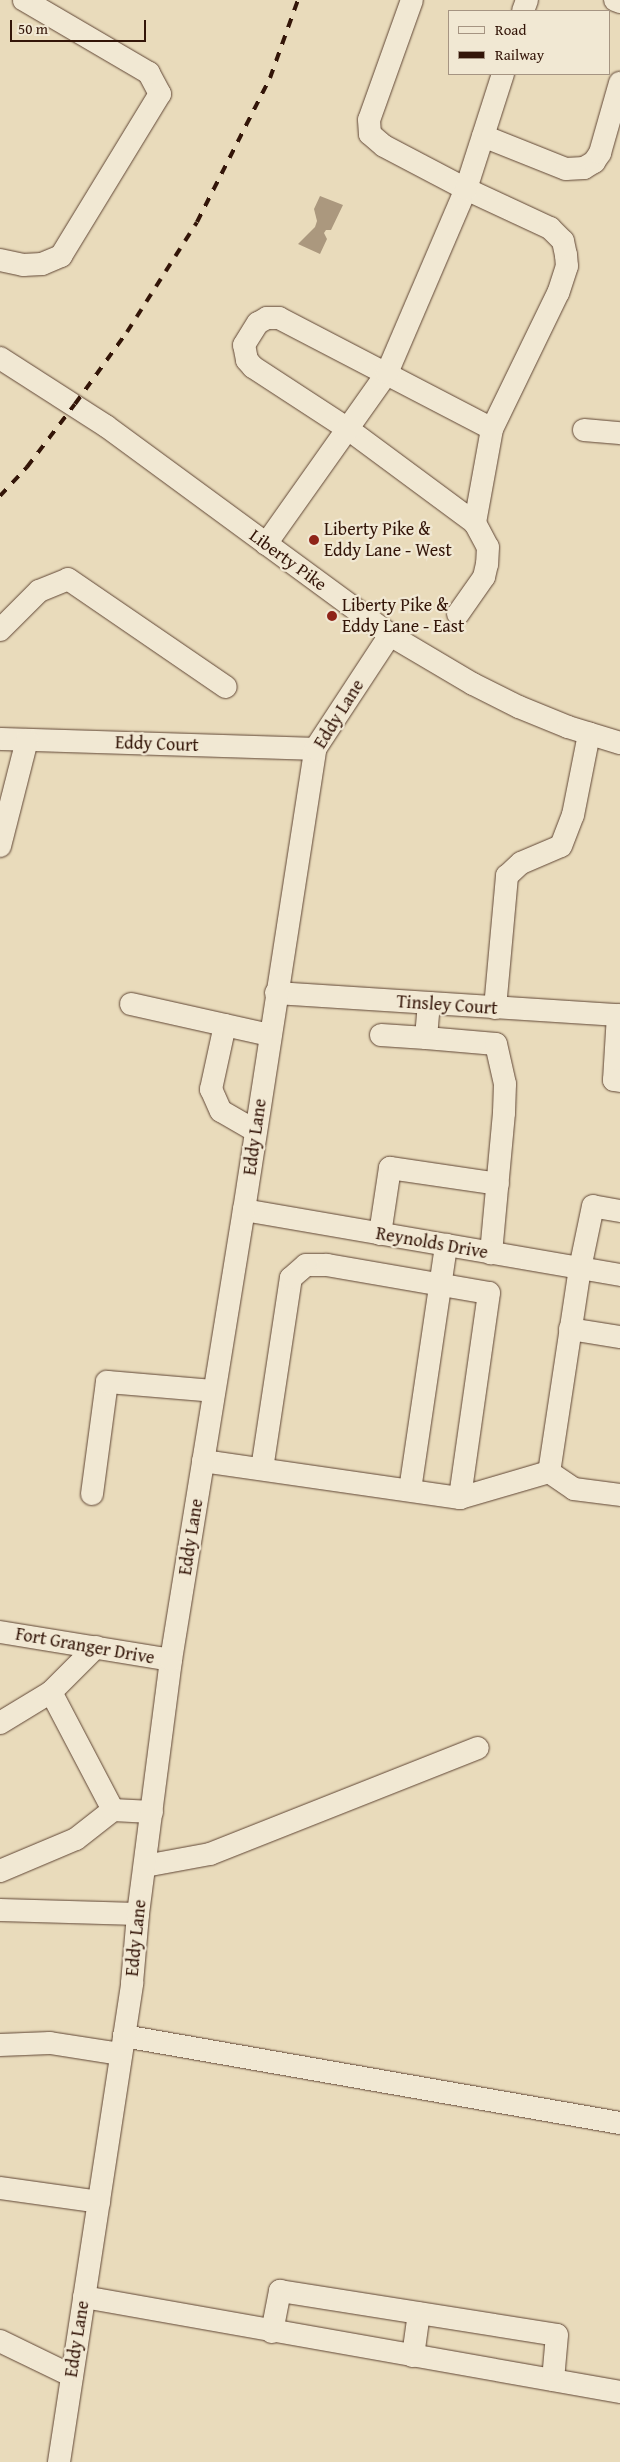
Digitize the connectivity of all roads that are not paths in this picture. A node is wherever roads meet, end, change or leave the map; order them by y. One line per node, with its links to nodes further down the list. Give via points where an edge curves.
1 (24, 0): 9 (street, via 149,73 160,94 61,256 42,264 23,265)
2 (412, 0): 8 (street, via 369,120 370,134 384,146)
3 (615, 0): 4 (street)
4 (620, 2)
5 (503, 75): 7 (street)
6 (620, 84): 7 (street, via 600,153 584,168 566,169)
7 (483, 136): 8 (street)
8 (466, 189): 11 (street); 13 (street, via 550,228 562,241 566,255 567,266 558,293)
9 (0, 260)
10 (0, 358): 17 (street, Liberty Pike, via 98,421)
11 (385, 375): 12 (street); 12 (street, via 278,318 258,323 244,345 252,367); 13 (street)
12 (348, 428): 16 (street); 17 (street)
13 (492, 429): 16 (street)
14 (584, 430): 15 (street)
15 (620, 433)
16 (475, 523): 18 (street, via 488,547 487,564 484,577)
17 (266, 544): 20 (street, Liberty Pike)
18 (458, 614)
19 (0, 630): 21 (street, via 39,592 68,579)
20 (390, 635): 22 (street, Liberty Pike, via 519,707); 26 (street, Eddy Lane)
21 (226, 687)
22 (589, 734): 25 (street, Liberty Pike); 31 (street, via 573,814 561,846 520,863 507,876)
23 (0, 739): 24 (street, Eddy Court)
24 (27, 740): 26 (street, Eddy Court); 27 (street)
25 (620, 743)
26 (315, 749): 28 (street, Eddy Lane)
27 (0, 846)
28 (276, 994): 29 (street, Tinsley Court); 33 (street, Eddy Lane)
29 (429, 1003): 31 (street, Tinsley Court); 35 (street)
30 (131, 1004): 32 (street)
31 (495, 1008): 36 (street, Tinsley Court, via 618,1016 614,1080)
32 (225, 1024): 33 (street); 37 (street, via 211,1089 221,1110)
33 (270, 1034): 37 (street, Eddy Lane)
34 (381, 1035): 35 (street)
35 (426, 1038): 38 (street, via 496,1044 505,1084)
36 (620, 1081)
37 (256, 1131): 39 (street, Eddy Lane)
38 (498, 1184): 41 (street, via 390,1168); 43 (street)
39 (244, 1210): 41 (street, Reynolds Drive); 49 (street, Eddy Lane)
40 (620, 1211): 44 (street, via 593,1206)
41 (380, 1234): 42 (street, Reynolds Drive)
42 (446, 1245): 43 (street, Reynolds Drive); 46 (street)
43 (491, 1253): 44 (street, Reynolds Drive)
44 (580, 1268): 45 (street, Reynolds Drive); 47 (street)
45 (620, 1275)
46 (440, 1284): 51 (street, via 327,1265 306,1265 291,1278); 53 (street); 56 (street, via 489,1293)
47 (570, 1329): 48 (street); 52 (street)
48 (620, 1337)
49 (214, 1391): 50 (street, Eddy Lane); 54 (street, via 107,1382)
50 (203, 1461): 51 (street); 59 (street, Eddy Lane)
51 (262, 1469): 53 (street)
52 (548, 1472): 55 (street, via 574,1489); 56 (street)
53 (410, 1490): 56 (street)
54 (92, 1494)
55 (620, 1495)
56 (460, 1498)
57 (0, 1632): 58 (street, Fort Granger Drive)
58 (96, 1646): 59 (street, Fort Granger Drive); 60 (street)
59 (170, 1660): 64 (street, Eddy Lane)
60 (51, 1692): 61 (street); 63 (street)
61 (0, 1723)
62 (478, 1748): 65 (street, via 210,1854)
63 (113, 1810): 64 (street); 66 (street, via 76,1839)
64 (152, 1812): 65 (street, Eddy Lane)
65 (145, 1866): 68 (street, Eddy Lane)
66 (0, 1870)
67 (0, 1910): 68 (street)
68 (138, 1914): 70 (street, Eddy Lane)
69 (0, 2045): 70 (street)
70 (123, 2045): 71 (street); 73 (street, Eddy Lane)
71 (620, 2123)
72 (0, 2188): 73 (street)
73 (99, 2202): 74 (street, Eddy Lane)
74 (84, 2298): 76 (street); 79 (street, Eddy Lane)
75 (419, 2313): 76 (street, via 280,2291); 78 (street); 80 (street, via 557,2335)
76 (272, 2332): 78 (street)
77 (0, 2342): 79 (street)
78 (413, 2356): 80 (street)
79 (72, 2376): 82 (street, Eddy Lane)
80 (553, 2380): 81 (street)
81 (620, 2392)
82 (59, 2462)

